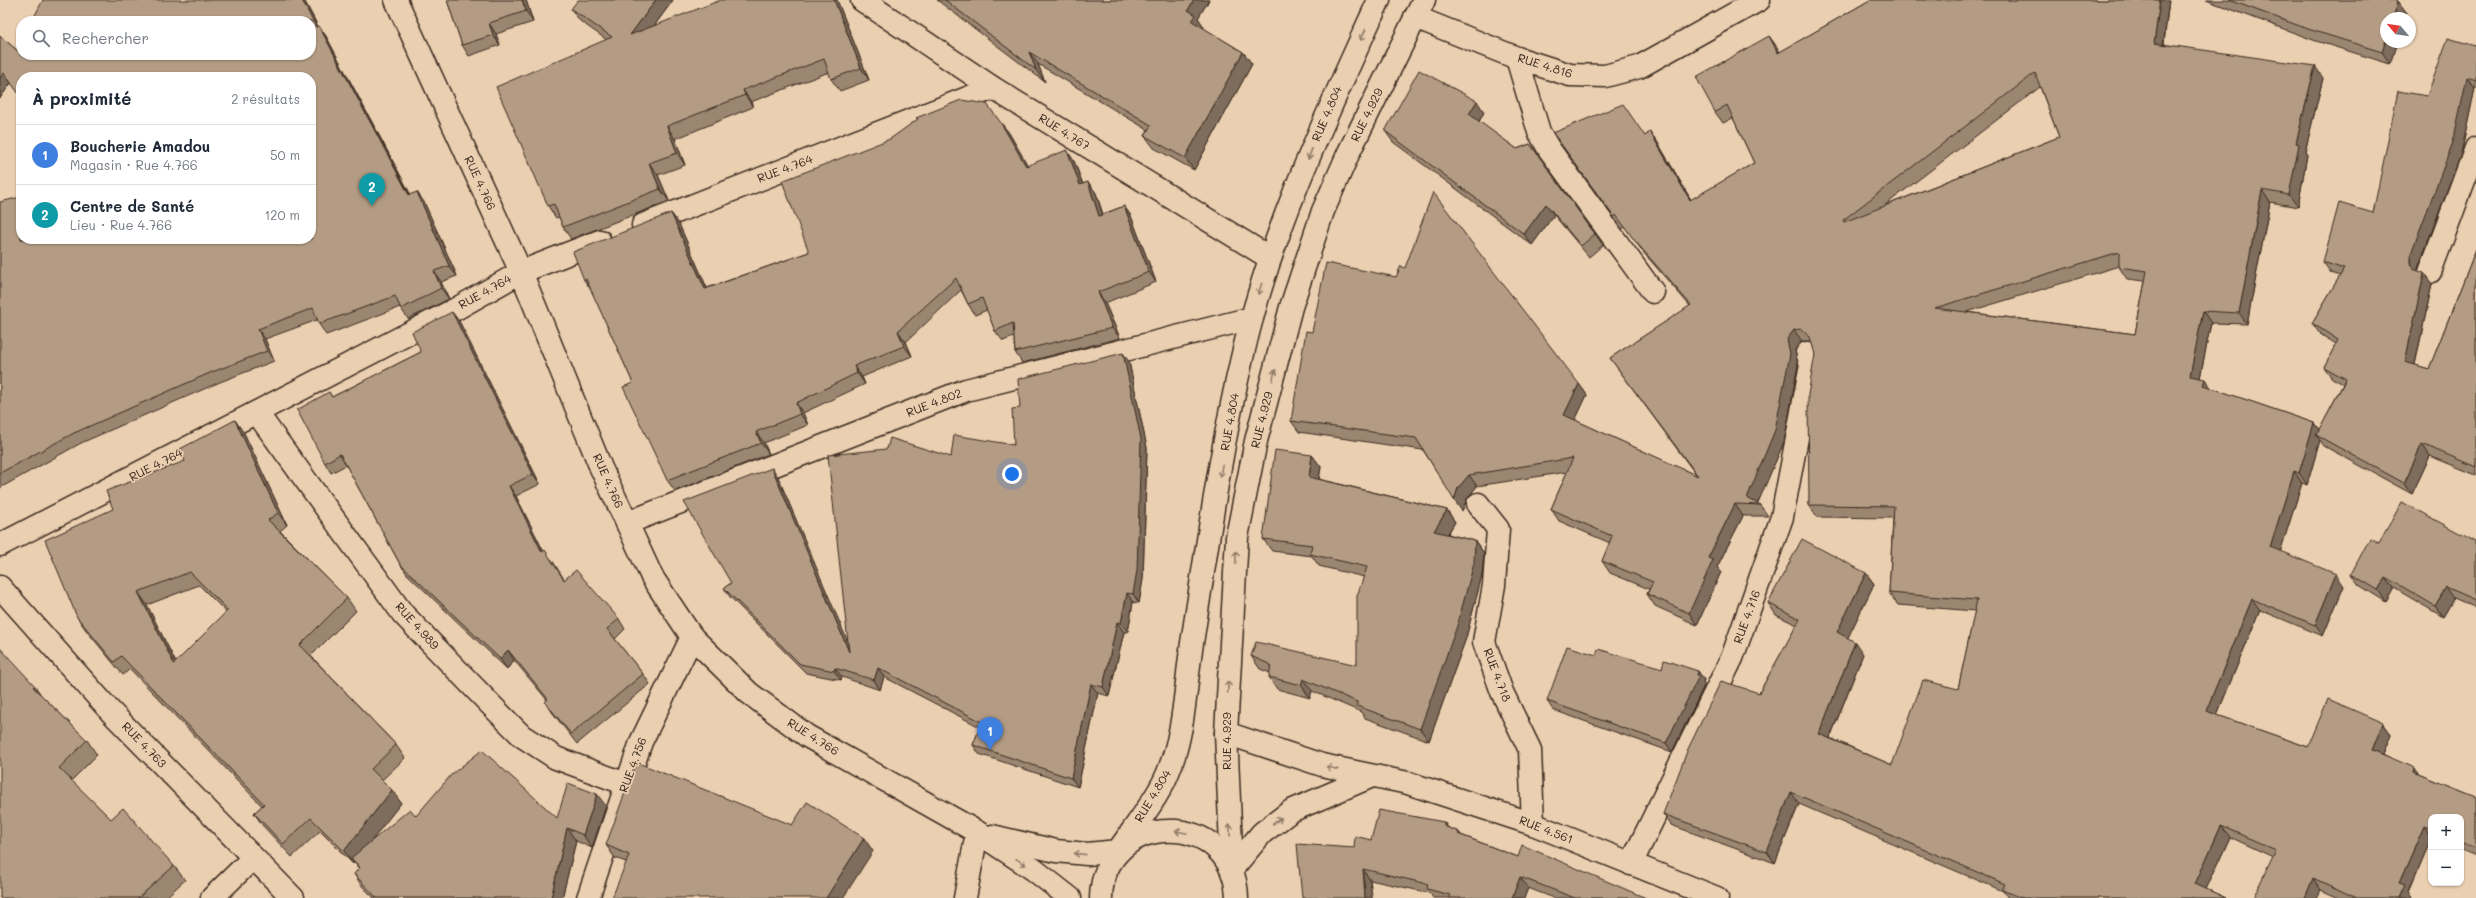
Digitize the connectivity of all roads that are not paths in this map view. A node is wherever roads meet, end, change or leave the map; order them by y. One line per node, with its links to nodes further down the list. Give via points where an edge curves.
1 (396, 0): 10 (street, RUE 4.766)
2 (862, 0): 7 (street, RUE 4.767)
3 (1379, 0): 9 (street, RUE 4.804, one-way to 9, via 1325,117)
4 (1759, 0): 6 (street, RUE 4.816, via 1639,67 1605,76 1570,75)
5 (1420, 8): 6 (street, RUE 4.816); 21 (street, RUE 4.929, one-way to 5, via 1237,537 1256,441 1291,307 1324,211 1349,152)
6 (1517, 58): 12 (street, via 1539,132)
7 (993, 88): 9 (street, RUE 4.767); 10 (street, RUE 4.764)
8 (2476, 148): 11 (street)
9 (1270, 258): 13 (street, RUE 4.804, one-way to 13)
10 (521, 272): 15 (street, RUE 4.764); 17 (street, RUE 4.766, via 601,468)
11 (2430, 272)
12 (1653, 292)
13 (1252, 318): 17 (street, RUE 4.802, via 966,390); 26 (street, RUE 4.804, one-way to 26, via 1241,360 1211,524 1186,684 1181,736 1167,777)
14 (1807, 353): 28 (street, RUE 4.716, via 1811,364 1782,517 1732,658)
15 (257, 413): 18 (street, RUE 4.764); 23 (street, RUE 4.989, via 403,614 491,705 522,736 556,758)
16 (1478, 504): 24 (street, RUE 4.718, via 1498,529 1494,586 1484,642 1502,692 1530,750)
17 (627, 523): 20 (street, RUE 4.766, via 652,577)
18 (0, 545)
19 (0, 587): 27 (street, RUE 4.763, via 111,712)
20 (692, 638): 23 (street, RUE 4.756, via 641,742); 25 (street, RUE 4.766, via 749,693 807,736)
21 (1226, 733): 22 (street, RUE 4.561, one-way to 21, via 1322,765); 29 (street, RUE 4.929, one-way to 21)
22 (1370, 777): 24 (street, RUE 4.561, via 1408,783); 29 (street, one-way to 22, via 1262,833 1291,811)
23 (626, 784): 32 (street, RUE 4.756)
24 (1533, 824): 28 (street, RUE 4.561)
25 (977, 832): 26 (street, RUE 4.766, one-way to 25, via 1086,854 1056,851); 33 (street); 34 (street, RUE 4.766, one-way to 34, via 1033,869)
26 (1118, 851): 29 (street, one-way to 26, via 1219,851 1201,838 1180,830 1158,830 1136,838); 35 (street, RUE 4.804, via 1107,868)
27 (253, 858): 30 (street); 31 (street, RUE 4.763)
28 (1631, 864): 37 (street, RUE 4.561)
29 (1232, 869): 36 (street)
30 (212, 898)
31 (294, 898)
32 (588, 898)
33 (965, 898)
34 (1070, 898)
35 (1100, 898)
36 (1237, 898)
37 (1717, 898)

